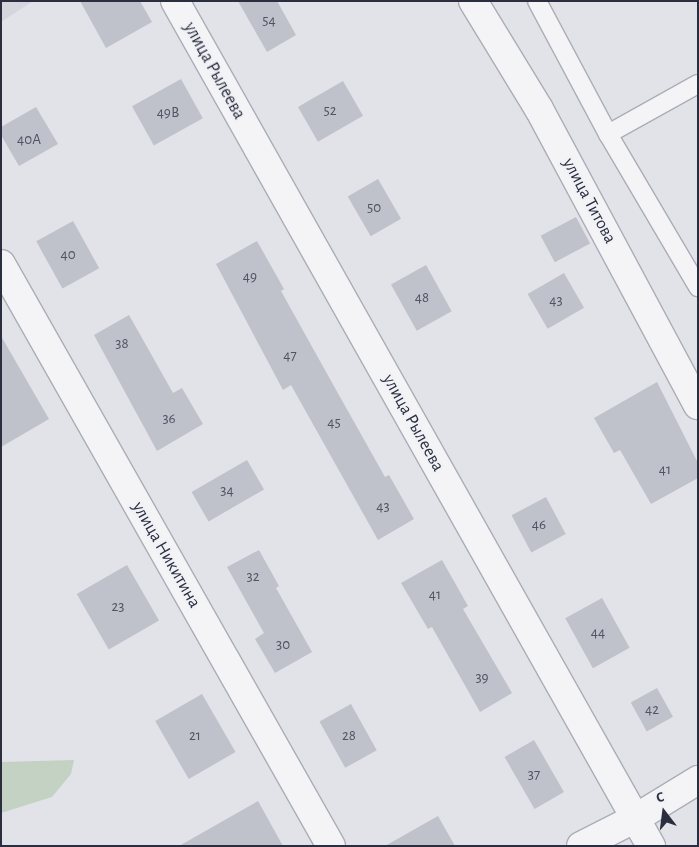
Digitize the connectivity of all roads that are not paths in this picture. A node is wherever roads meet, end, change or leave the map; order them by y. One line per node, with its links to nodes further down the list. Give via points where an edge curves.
1 (175, 1): 10 (street, улица Рылеева)
2 (473, 1): 8 (street, улица Титова, via 539,109)
3 (537, 1): 5 (lane)
4 (698, 84): 5 (lane)
5 (608, 134): 7 (lane)
6 (1, 264): 11 (street, улица Никитина)
7 (698, 287)
8 (698, 405)
9 (698, 780): 10 (street)
10 (636, 818): 12 (street); 13 (street, улица Рылеева)
11 (331, 846)
12 (581, 846)
13 (652, 846)

